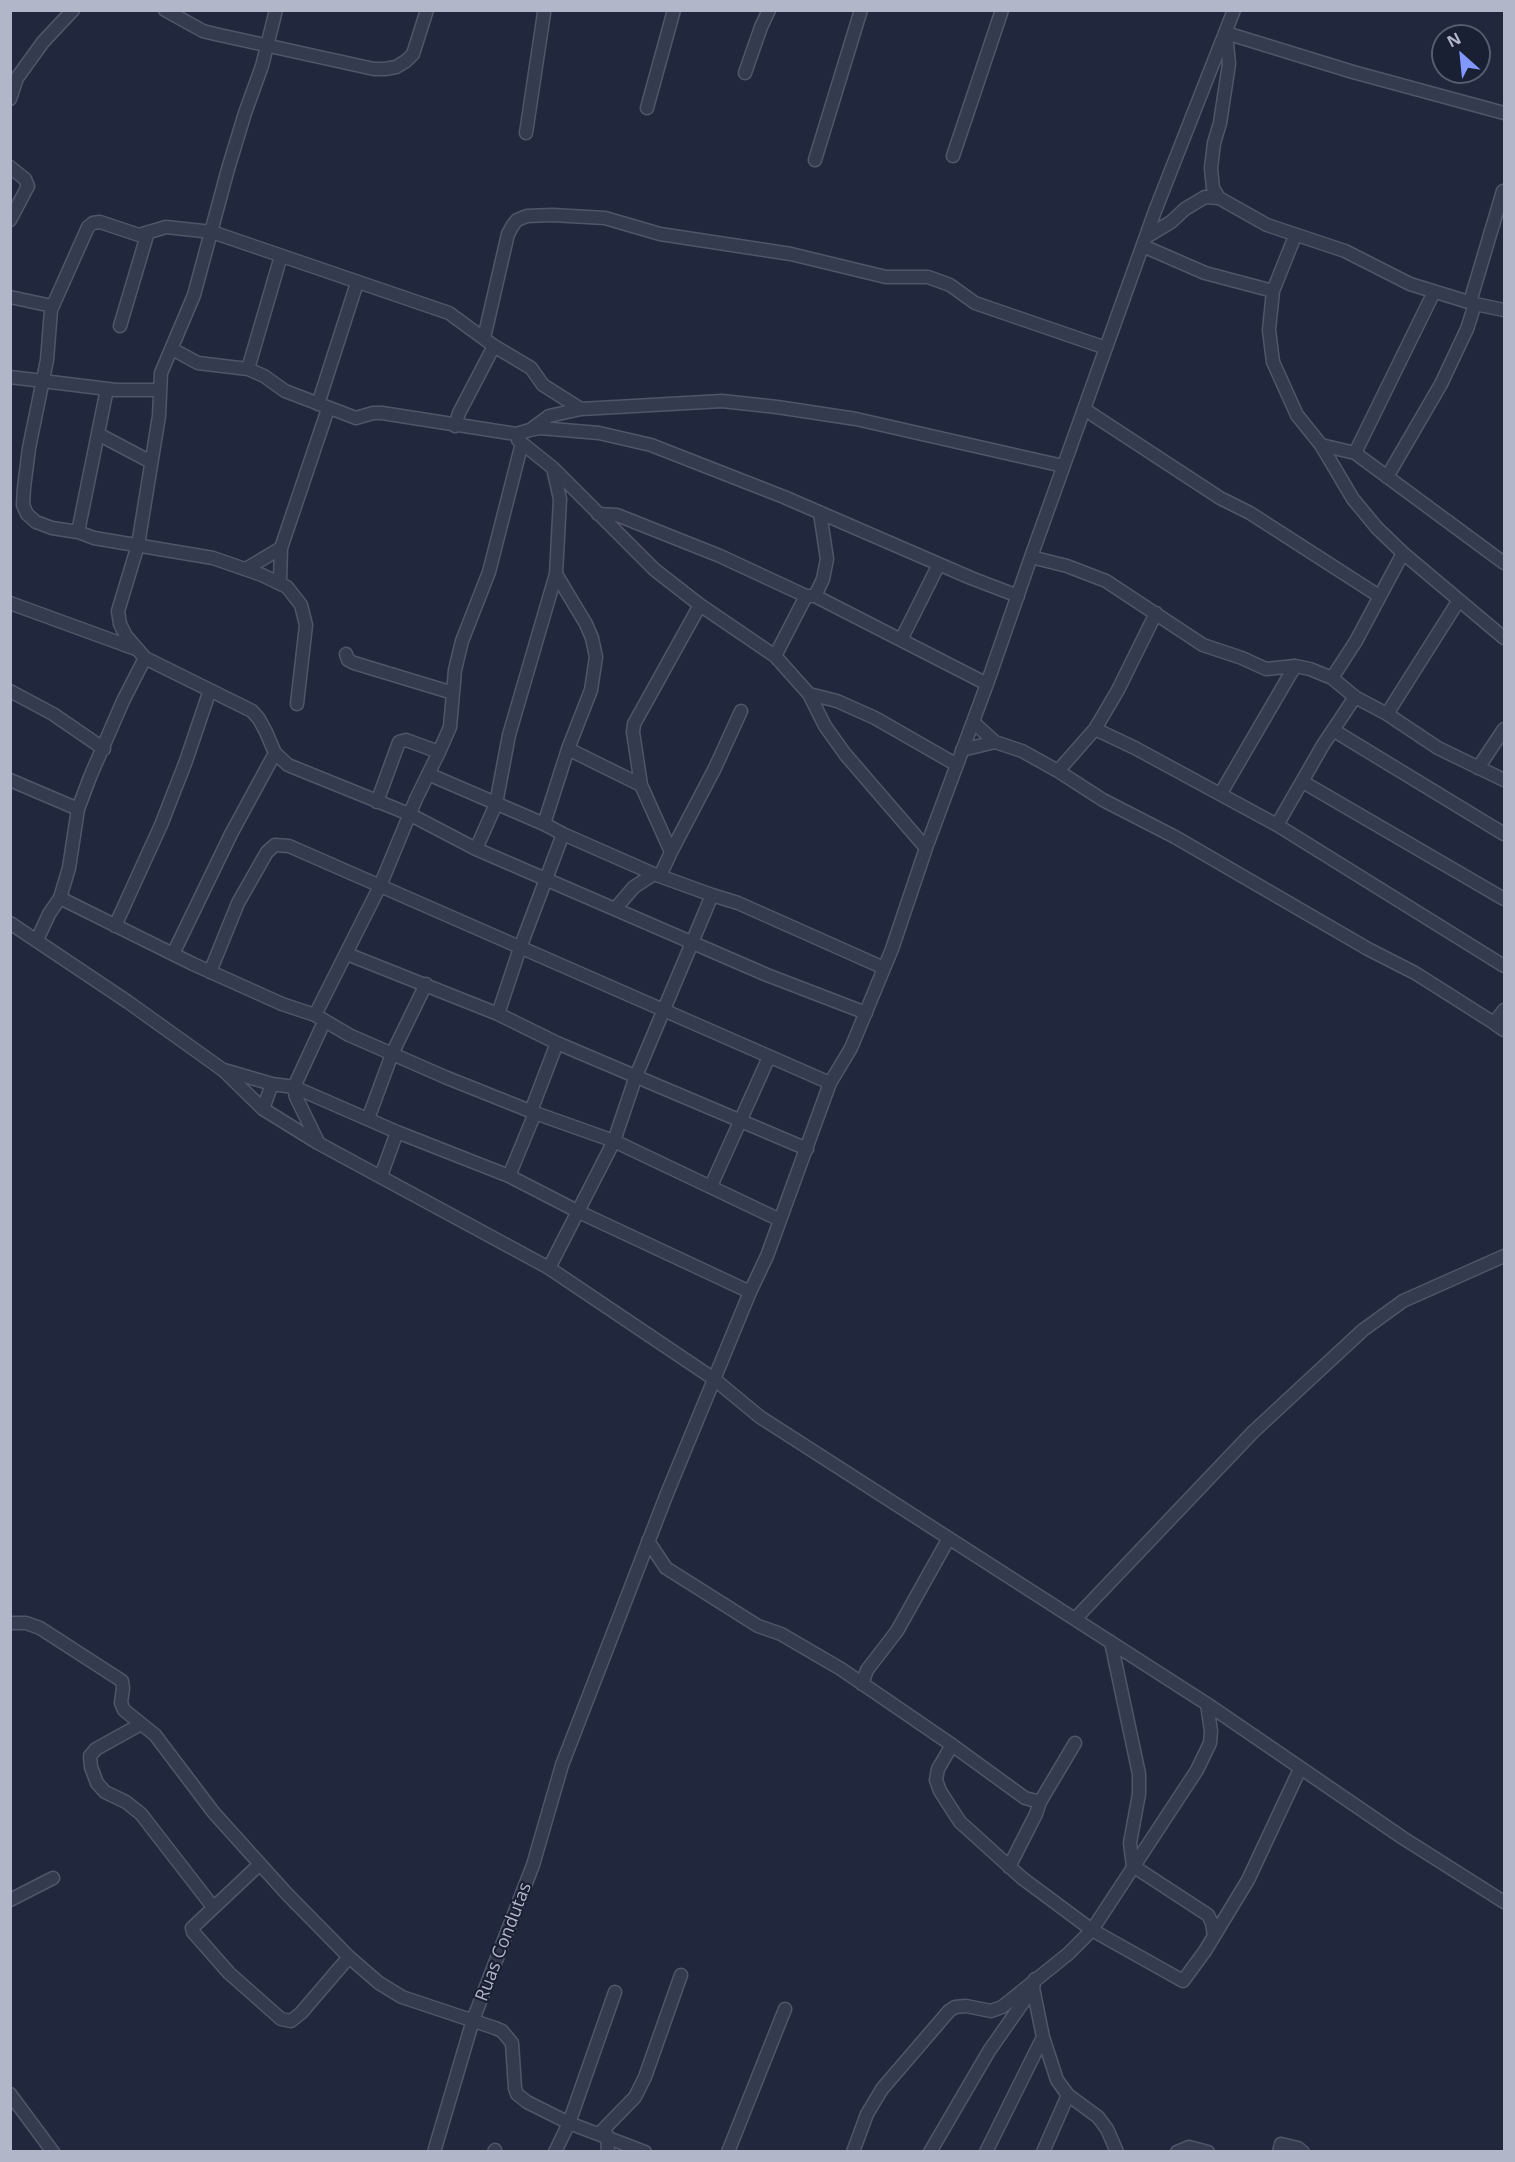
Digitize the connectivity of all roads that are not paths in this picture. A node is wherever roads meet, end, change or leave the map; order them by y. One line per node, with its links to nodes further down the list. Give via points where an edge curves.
1 (73, 10): 14 (street, via 37,51 15,83)
2 (165, 10): 12 (street, via 203,31)
3 (276, 10): 12 (street)
4 (427, 10): 12 (street, via 413,54 396,67 374,69)
5 (674, 10): 15 (street)
6 (769, 10): 13 (street)
7 (861, 10): 19 (street)
8 (1002, 10): 18 (street)
9 (1234, 10): 11 (street, Ruas Condutas)
10 (541, 11): 17 (street)
11 (1226, 33): 16 (street); 22 (street, via 1229,64 1211,168); 27 (street, Ruas Condutas)
12 (267, 46): 25 (street)
13 (745, 73)
14 (10, 99)
15 (647, 108)
16 (1504, 113)
17 (526, 133)
18 (953, 156)
19 (815, 160)
20 (10, 167): 23 (street, via 28,186)
21 (1503, 191): 33 (street)
22 (1218, 198): 26 (street); 27 (street, via 1205,197)
23 (10, 220)
24 (148, 232): 25 (street, via 166,227); 34 (street, via 136,234 93,223); 36 (street)
25 (212, 232): 28 (street); 40 (street, via 194,295)
26 (1295, 236): 30 (street); 31 (street, via 1345,251)
27 (1144, 242): 30 (street, via 1205,273); 39 (street, Ruas Condutas)
28 (280, 256): 29 (street); 41 (street)
29 (357, 283): 37 (street, via 439,309); 46 (street)
30 (1274, 291): 54 (street, via 1269,330 1273,362 1297,415)
31 (1434, 292): 33 (street); 55 (street)
32 (10, 297): 34 (street)
33 (1473, 303): 35 (street); 59 (street, via 1467,329 1441,384)
34 (52, 306): 43 (street)
35 (1504, 310)
36 (120, 326)
37 (484, 338): 38 (street); 39 (street, via 508,234 517,220 552,215 605,218 660,234 791,254 886,277 928,277 950,285 975,303)
38 (494, 346): 47 (street, via 531,368 543,385); 49 (street)
39 (1106, 348): 48 (street, Ruas Condutas)
40 (172, 349): 41 (street, via 198,363); 45 (street, via 161,373)
41 (248, 369): 46 (street)
42 (10, 377): 43 (street)
43 (43, 382): 44 (street); 62 (street, via 29,448 23,504 36,522)
44 (107, 389): 45 (street); 52 (street)
45 (159, 390): 56 (street)
46 (323, 407): 49 (street, via 356,418 382,413); 64 (street)
47 (581, 409): 50 (street, via 549,416); 57 (street, via 722,401 777,407 856,419)
48 (1084, 409): 57 (street, Ruas Condutas); 74 (street)
49 (455, 426): 51 (street)
50 (531, 430): 51 (street); 60 (street, via 599,433 631,439)
51 (510, 433): 53 (street)
52 (98, 434): 56 (street); 62 (street)
53 (522, 443): 58 (street); 89 (street, via 489,572 462,641)
54 (1321, 446): 55 (street); 65 (street, via 1353,499)
55 (1355, 453): 59 (street)
56 (152, 462): 63 (street)
57 (1063, 466): 66 (street, Ruas Condutas)
58 (553, 468): 61 (street); 70 (street, via 560,499)
59 (1387, 477): 67 (street)
60 (820, 513): 68 (street); 72 (street, via 827,559 823,579)
61 (598, 514): 72 (street, via 617,515); 77 (street, via 646,562)
62 (78, 532): 63 (street)
63 (138, 545): 69 (street, via 198,554); 81 (street, via 118,611 126,636)
64 (281, 548): 69 (street); 71 (street)
65 (1403, 553): 74 (street); 75 (street)
66 (1031, 557): 73 (street, Ruas Condutas); 78 (street, via 1096,576)
67 (1504, 562)
68 (939, 564): 73 (street); 80 (street)
69 (246, 569): 71 (street)
70 (556, 574): 101 (street, via 586,624 596,657 591,690); 115 (street, via 505,752)
71 (280, 582): 92 (street, via 296,596 305,617)
72 (810, 596): 80 (street); 83 (street)
73 (1018, 596): 86 (street, Ruas Condutas)
74 (1379, 596): 85 (street)
75 (1459, 600): 79 (street); 94 (street)
76 (10, 603): 81 (street)
77 (700, 605): 83 (street); 112 (street, via 634,724)
78 (1156, 613): 84 (street, via 1189,637 1266,669); 96 (street)
79 (1504, 638)
80 (901, 640): 86 (street)
81 (141, 654): 87 (street); 100 (street)
82 (346, 654): 89 (street, via 354,663)
83 (775, 656): 90 (street)
84 (1295, 666): 85 (street); 113 (street)
85 (1332, 678): 91 (street)
86 (987, 684): 95 (street, Ruas Condutas)
87 (210, 690): 104 (street, via 252,711); 133 (street, via 161,825)
88 (10, 691): 100 (street)
89 (453, 693): 103 (street, via 450,727)
90 (809, 694): 105 (street, via 875,718); 122 (street, via 844,754)
91 (1355, 697): 94 (street); 98 (street)
92 (297, 704)
93 (741, 711): 124 (street)
94 (1387, 714): 106 (street, via 1438,748)
95 (973, 722): 99 (street); 102 (street, Ruas Condutas)
96 (1095, 729): 107 (street); 113 (street)
97 (1504, 729): 106 (street)
98 (1333, 730): 111 (street); 121 (street)
99 (995, 742): 102 (street); 107 (street, via 1022,751)
100 (104, 748): 116 (street)
101 (568, 749): 112 (street); 118 (street)
102 (962, 750): 105 (street, Ruas Condutas)
103 (439, 752): 108 (street); 114 (street, via 406,740 399,742)
104 (275, 753): 114 (street, via 288,765); 137 (street)
105 (957, 765): 122 (street, Ruas Condutas)
106 (1478, 768): 110 (street)
107 (1058, 771): 148 (street, via 1103,800 1415,973)
108 (428, 774): 115 (street); 117 (street)
109 (10, 780): 116 (street)
110 (1504, 780)
111 (1304, 782): 119 (street); 130 (street)
112 (641, 785): 124 (street)
113 (1221, 793): 119 (street)
114 (377, 802): 117 (street)
115 (496, 804): 118 (street); 123 (street)
116 (78, 809): 129 (street)
117 (409, 814): 123 (street); 127 (street)
118 (544, 824): 120 (street)
119 (1277, 825): 139 (street)
120 (562, 834): 125 (street); 126 (street)
121 (1504, 834)
122 (926, 848): 140 (street, Ruas Condutas)
123 (476, 849): 126 (street)
124 (671, 852): 125 (street)
125 (657, 875): 128 (street); 131 (street, via 634,887)
126 (546, 879): 131 (street); 136 (street)
127 (380, 886): 136 (street); 138 (street); 141 (street, via 289,846 275,845 238,903)
128 (712, 895): 135 (street); 140 (street)
129 (60, 898): 133 (street); 134 (street)
130 (1504, 899)
131 (615, 909): 135 (street)
132 (10, 923): 134 (street)
133 (115, 926): 137 (street)
134 (37, 940): 153 (street)
135 (692, 941): 143 (street); 145 (street)
136 (520, 948): 143 (street); 146 (street)
137 (173, 954): 141 (street)
138 (347, 954): 142 (street); 147 (street)
139 (1504, 966)
140 (884, 968): 145 (street, Ruas Condutas)
141 (210, 972): 147 (street)
142 (426, 984): 146 (street); 151 (street)
143 (663, 1010): 152 (street); 154 (street)
144 (1504, 1010): 148 (street)
145 (866, 1013): 155 (street, Ruas Condutas)
146 (498, 1014): 150 (street)
147 (320, 1018): 151 (street); 157 (street)
148 (1494, 1023): 149 (street)
149 (1504, 1030)
150 (557, 1043): 154 (street); 159 (street)
151 (392, 1054): 159 (street); 160 (street)
152 (769, 1057): 155 (street); 161 (street)
153 (223, 1070): 156 (street); 158 (street)
154 (636, 1076): 161 (street); 163 (street)
155 (830, 1083): 165 (street, Ruas Condutas)
156 (272, 1084): 157 (street); 158 (street)
157 (294, 1087): 160 (street); 164 (street)
158 (263, 1109): 164 (street)
159 (533, 1112): 163 (street); 167 (street)
160 (368, 1119): 162 (street)
161 (739, 1121): 165 (street); 168 (street)
162 (396, 1132): 166 (street); 167 (street)
163 (614, 1141): 168 (street); 169 (street)
164 (318, 1143): 166 (street)
165 (807, 1149): 170 (street, Ruas Condutas)
166 (381, 1176): 172 (street)
167 (509, 1176): 169 (street)
168 (711, 1186): 170 (street)
169 (579, 1212): 172 (street); 173 (street)
170 (780, 1220): 173 (street, Ruas Condutas)
171 (1504, 1256): 177 (street, via 1403,1301 1363,1330 1240,1445)
172 (549, 1268): 174 (street)
173 (750, 1292): 174 (street, Ruas Condutas)
174 (714, 1379): 175 (street, via 760,1418); 176 (street, Ruas Condutas)
175 (949, 1538): 177 (street); 180 (street)
176 (648, 1541): 180 (street, via 666,1568 758,1626 781,1634); 201 (street, Ruas Condutas, via 562,1765 533,1865)
177 (1075, 1618): 179 (street)
178 (10, 1623): 182 (street, via 40,1628 118,1677 122,1681 124,1710)
179 (1111, 1642): 181 (street); 188 (street, via 1140,1794 1130,1843)
180 (862, 1684): 184 (street)
181 (1207, 1704): 185 (street); 188 (street, via 1210,1743 1197,1770)
182 (141, 1724): 187 (street); 193 (street, via 90,1756 97,1783 141,1814)
183 (1075, 1743): 186 (street)
184 (952, 1745): 186 (street, via 1025,1798); 189 (street, via 938,1769 940,1791 960,1822)
185 (1300, 1769): 191 (street); 195 (street, via 1248,1880)
186 (1040, 1802): 189 (street)
187 (260, 1864): 193 (street); 196 (street)
188 (1133, 1866): 194 (street); 195 (street, via 1208,1915)
189 (1010, 1867): 194 (street)
190 (53, 1878): 192 (street)
191 (1502, 1899)
192 (10, 1900)
193 (213, 1907): 196 (street, via 195,1924 193,1932 229,1973 281,2019 291,2020 302,2013)
194 (1092, 1930): 195 (street, via 1183,1981); 198 (street)
195 (1214, 1936)
196 (349, 1957): 201 (street, via 379,1983 402,1996)
197 (681, 1975): 206 (street, via 645,2077 635,2097)
198 (1034, 1984): 202 (street); 213 (street, via 991,2012 966,2006 949,2011 882,2089); 214 (street)
199 (615, 1992): 205 (street)
200 (785, 2009): 212 (street)
201 (473, 2020): 205 (street, via 495,2028 512,2043 517,2094); 208 (street, Ruas Condutas)
202 (1043, 2037): 204 (street, via 1056,2080); 215 (street)
203 (10, 2094): 207 (street)
204 (1068, 2095): 216 (street); 217 (street, via 1098,2117)
205 (569, 2122): 206 (street); 209 (street)
206 (603, 2134): 210 (street); 211 (street)
207 (47, 2150)
208 (434, 2151)
209 (555, 2151)
210 (608, 2151)
211 (645, 2151)
212 (728, 2151)
213 (853, 2151)
214 (930, 2151)
215 (986, 2151)
216 (1043, 2151)
217 (1118, 2151)
218 (1178, 2151): 219 (street, via 1189,2147)
219 (1208, 2151)
220 (1279, 2151): 221 (street, via 1281,2144)
221 (1304, 2151)

